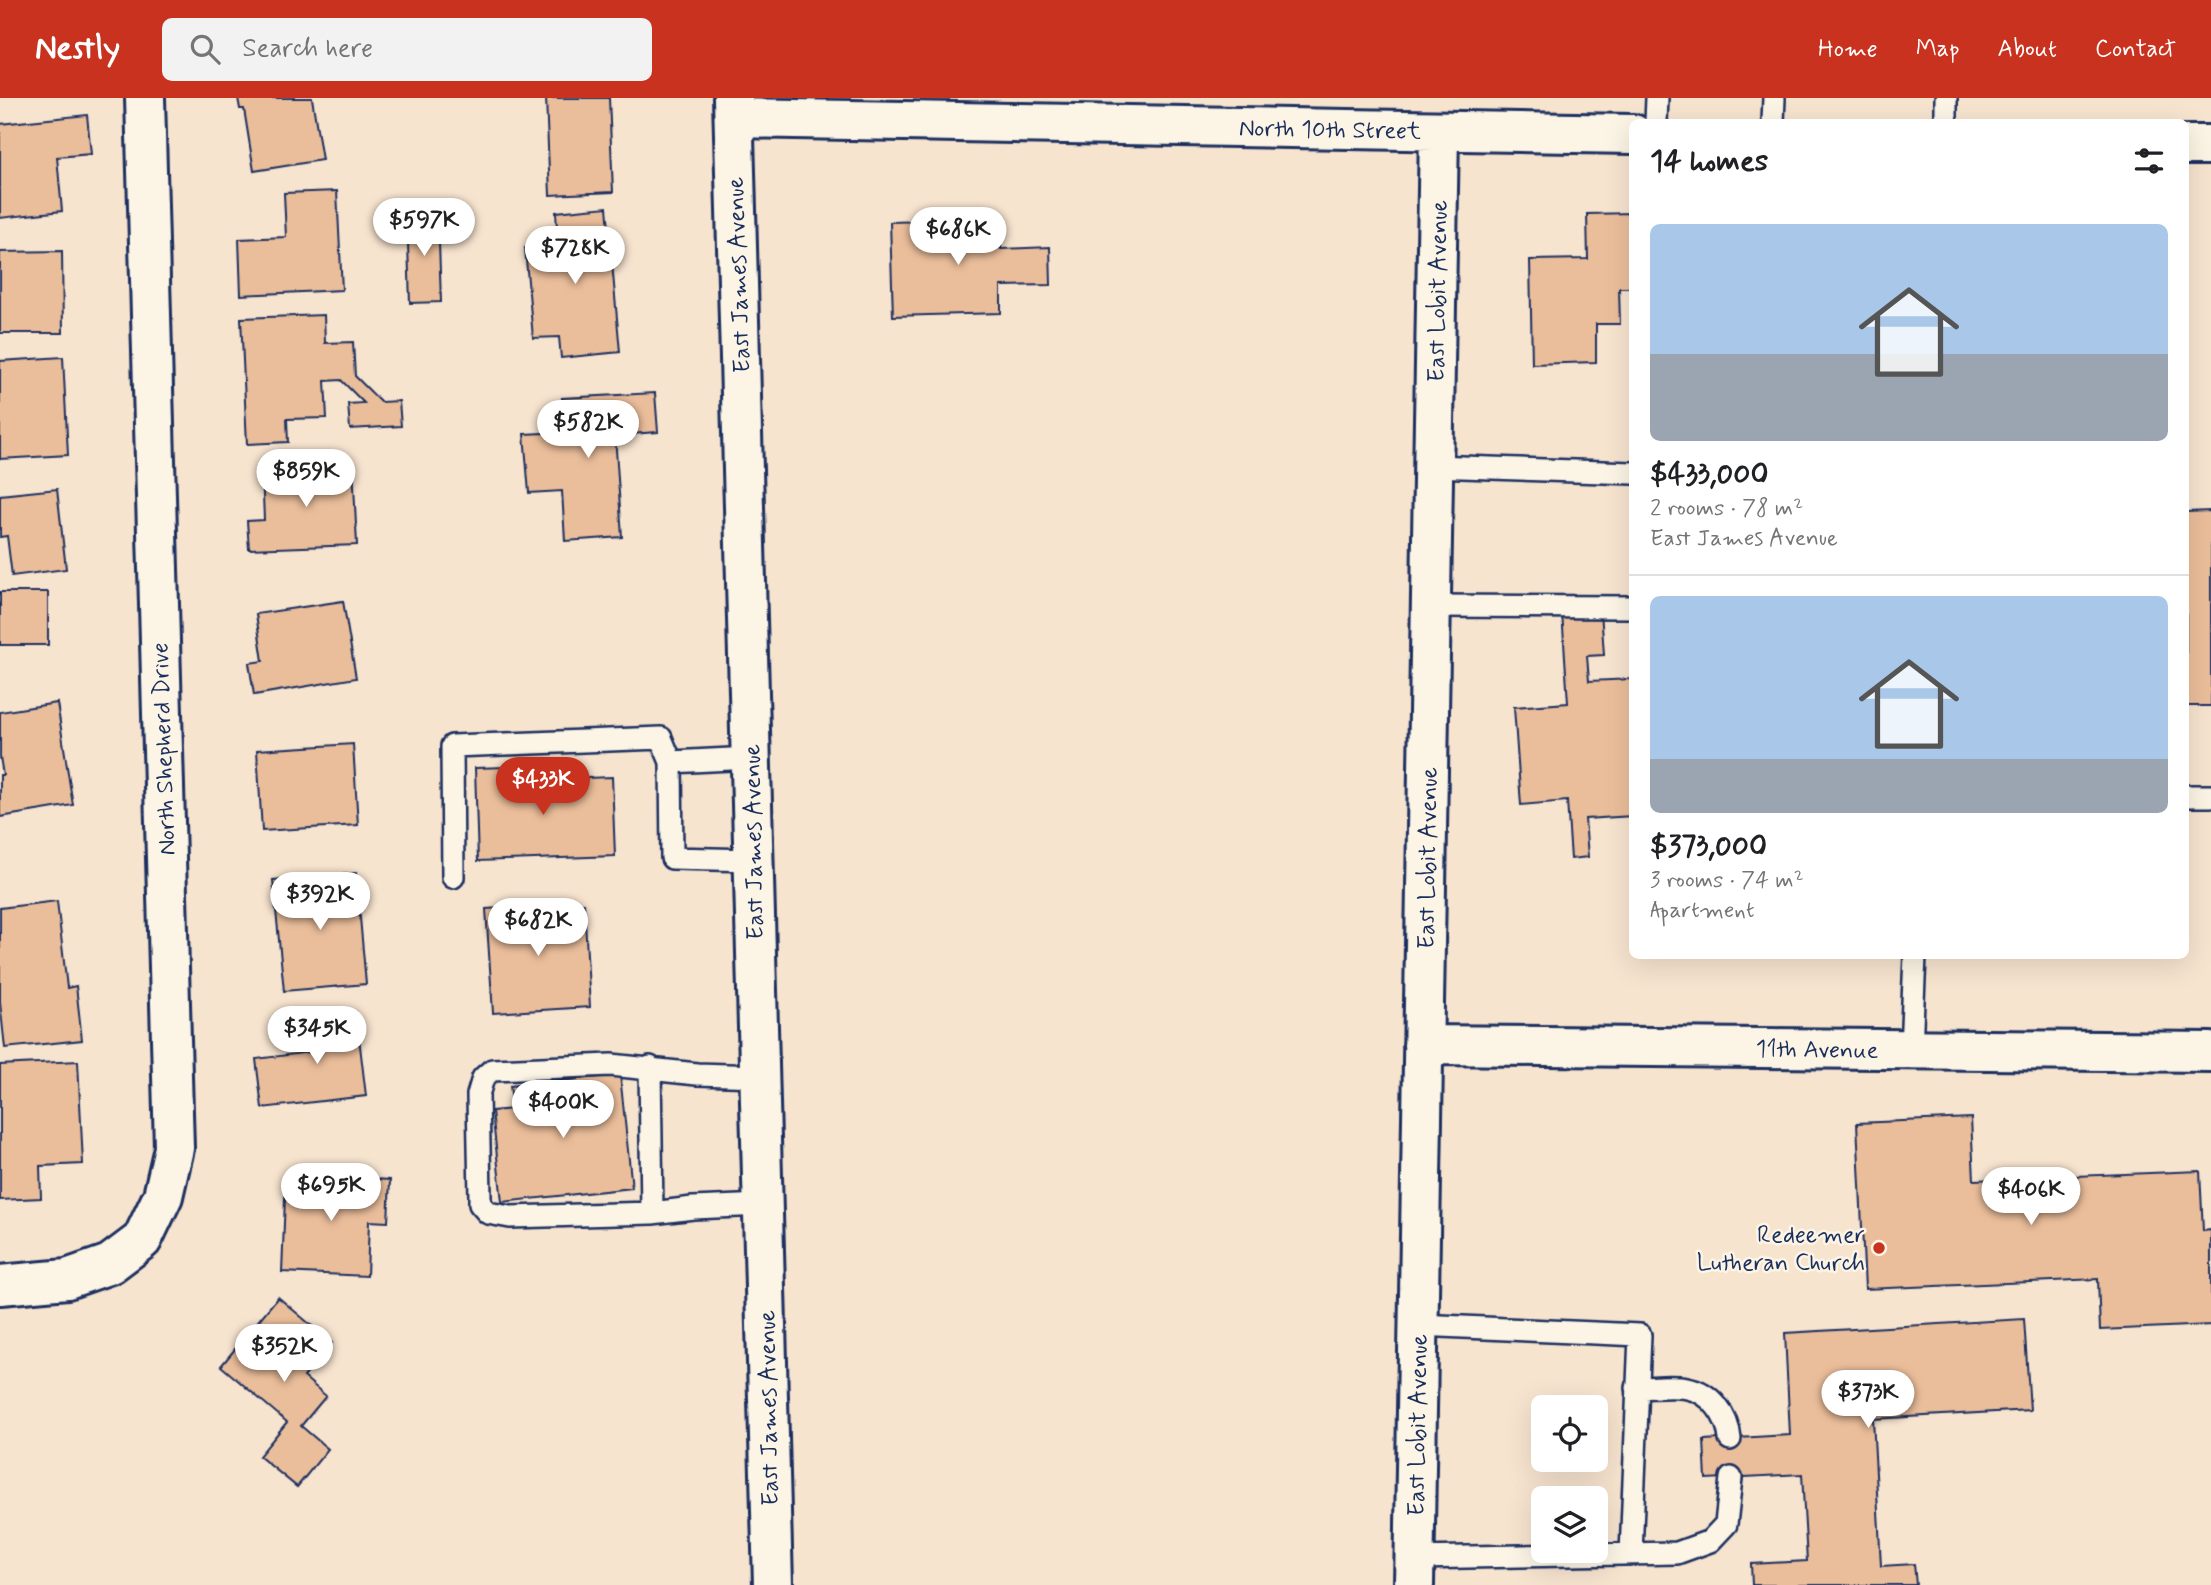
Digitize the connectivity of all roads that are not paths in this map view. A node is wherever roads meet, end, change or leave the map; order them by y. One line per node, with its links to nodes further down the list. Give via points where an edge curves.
1 (145, 98): 31 (street, North Shepherd Drive, via 174,1148 163,1196 142,1240 110,1264 67,1279)
2 (1657, 98): 6 (lane)
3 (1774, 98): 7 (lane)
4 (1946, 98): 8 (lane)
5 (734, 108): 9 (street, North 10th Street); 17 (street, East James Avenue)
6 (1656, 119)
7 (1773, 119)
8 (1946, 119)
9 (1439, 131): 10 (street, North 10th Street); 13 (street, East Lobit Avenue)
10 (1629, 134)
11 (2189, 145): 12 (street)
12 (2211, 145)
13 (1433, 466): 14 (lane); 15 (street, East Lobit Avenue)
14 (1629, 473)
15 (1432, 606): 16 (lane); 24 (street, East Lobit Avenue)
16 (1629, 607)
17 (751, 758): 18 (lane); 21 (street, East James Avenue)
18 (671, 762): 21 (lane, via 672,858); 22 (lane, via 661,738 452,746)
19 (2189, 796): 20 (lane)
20 (2211, 796)
21 (753, 860): 28 (street, East James Avenue)
22 (453, 877)
23 (1915, 959): 25 (lane)
24 (1423, 1045): 25 (street, 11th Avenue); 32 (street, East Lobit Avenue)
25 (1911, 1049): 26 (street, 11th Avenue)
26 (2211, 1052)
27 (650, 1067): 28 (lane); 30 (lane); 30 (lane, via 500,1068 486,1074 478,1095 483,1209 497,1216)
28 (759, 1076): 29 (street, East James Avenue)
29 (763, 1205): 30 (lane); 38 (street, East James Avenue)
30 (652, 1213)
31 (0, 1285)
32 (1419, 1325): 33 (lane, via 1640,1335); 37 (street, East Lobit Avenue)
33 (1637, 1388): 34 (lane, via 1687,1388 1711,1399 1729,1423); 36 (lane)
34 (1730, 1439)
35 (1731, 1478): 36 (lane, via 1726,1524 1710,1541 1677,1553)
36 (1631, 1554): 37 (lane)
37 (1414, 1571)
38 (773, 1585)

